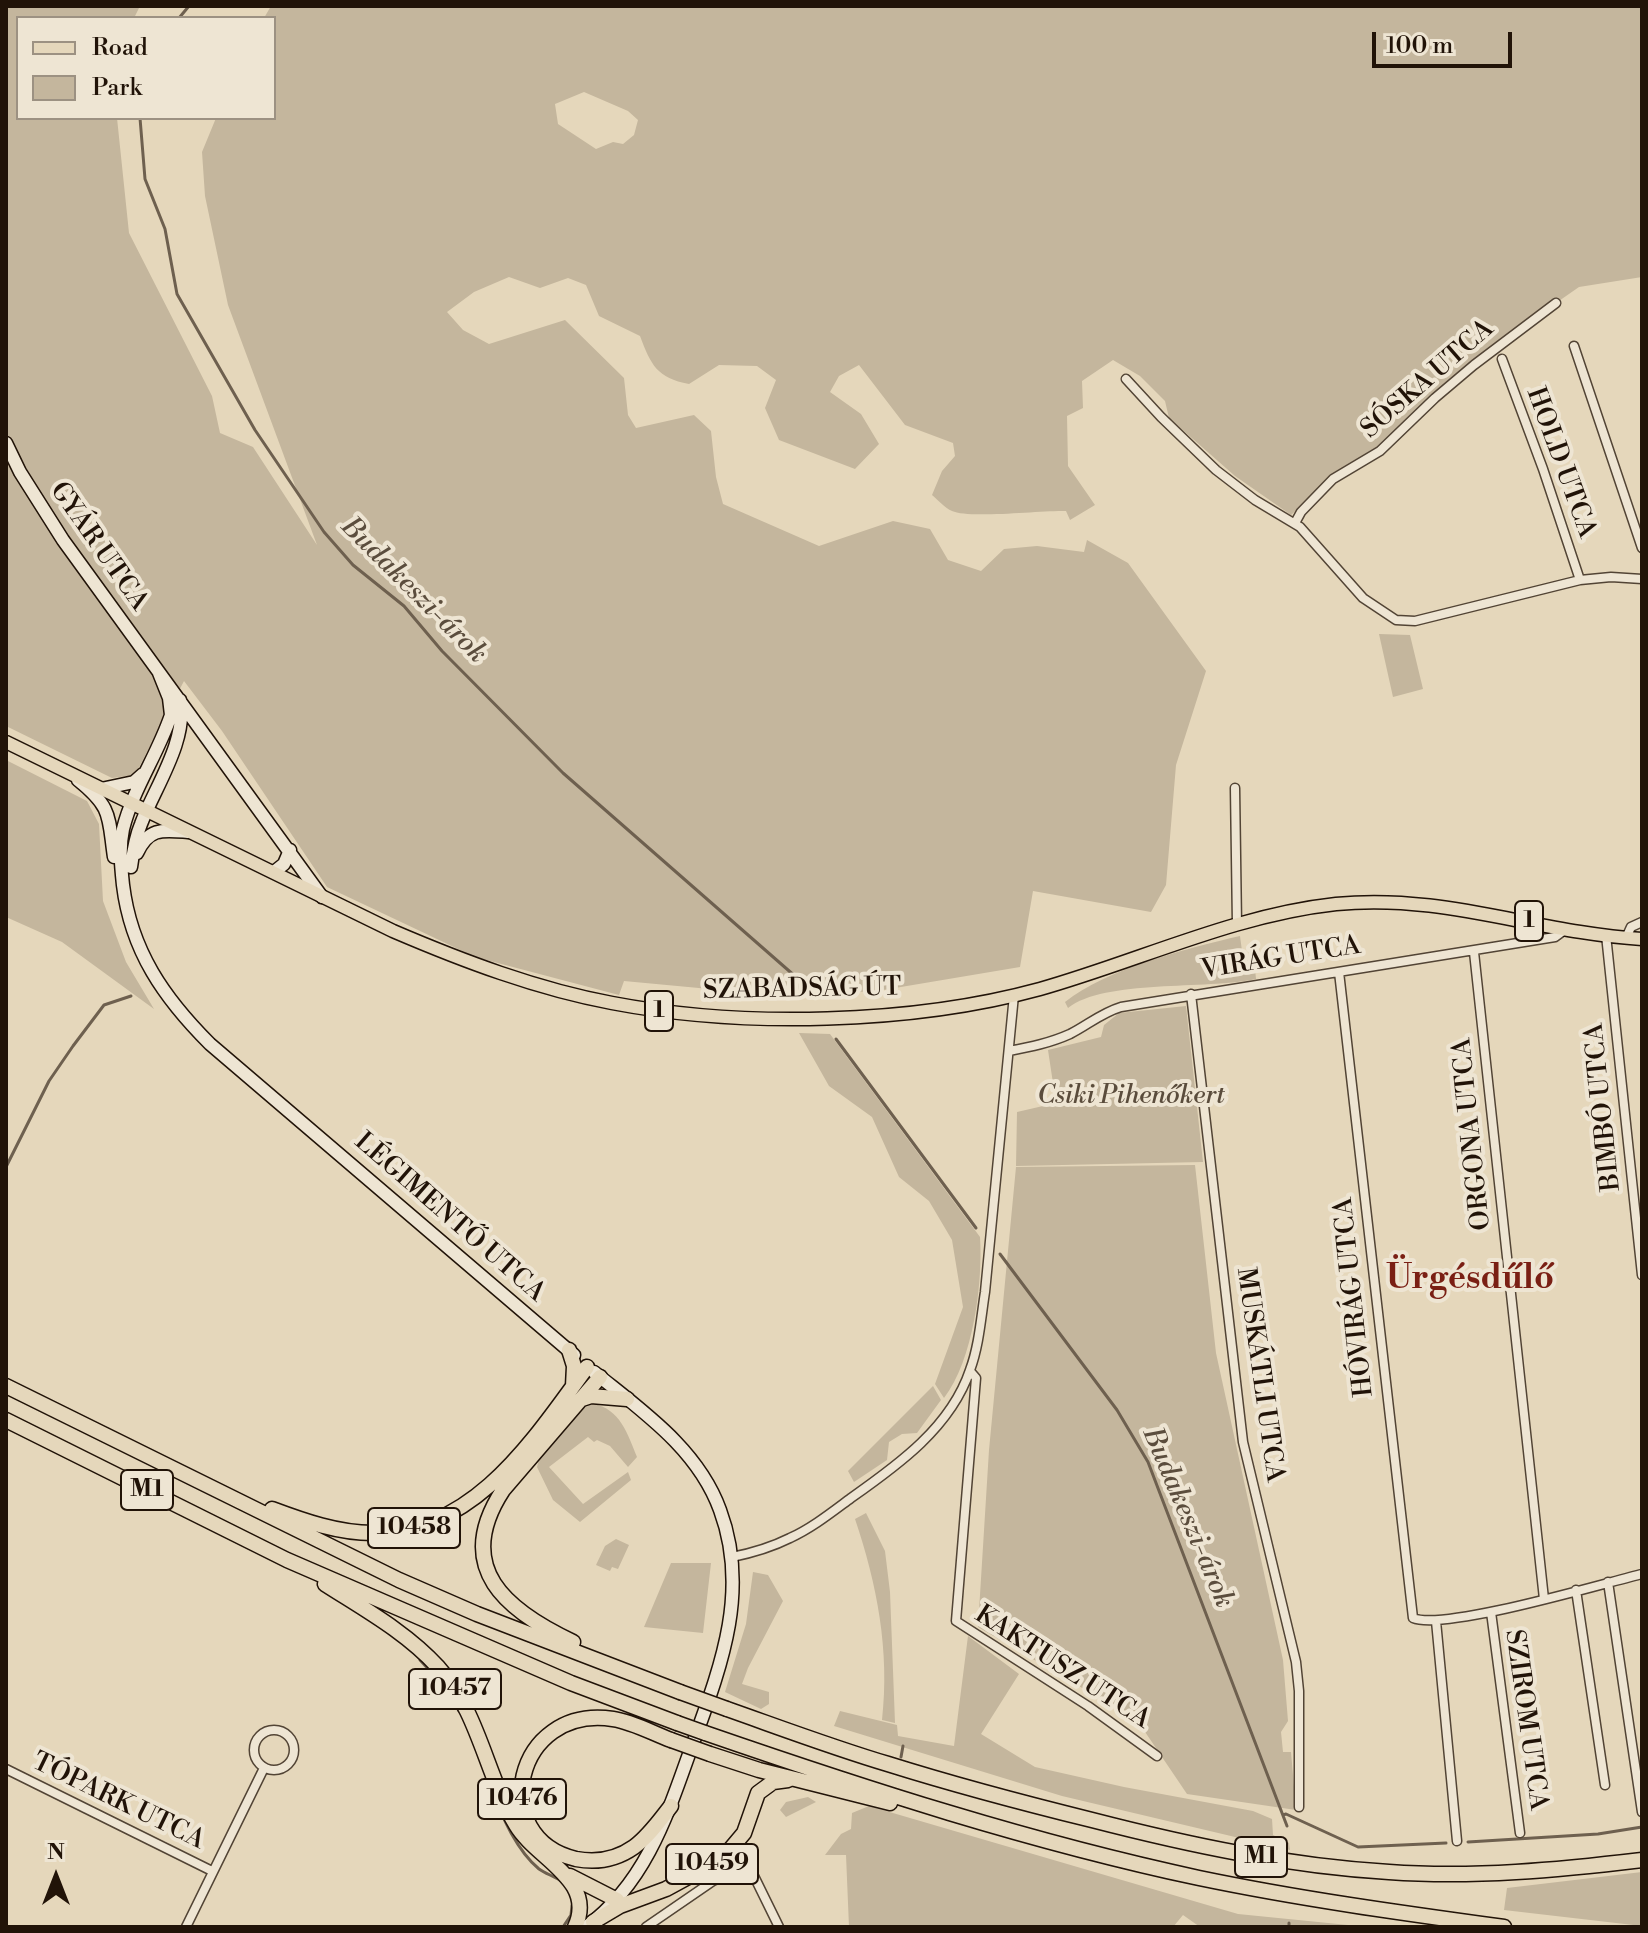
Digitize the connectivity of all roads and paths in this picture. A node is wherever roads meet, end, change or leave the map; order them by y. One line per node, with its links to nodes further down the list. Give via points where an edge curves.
1 (1556, 303): 6 (street, SÓSKA UTCA, via 1474,365 1380,451 1333,479)
2 (1574, 346): 7 (street)
3 (1502, 359): 9 (street, HOLD UTCA)
4 (1126, 379): 6 (street, via 1225,477)
5 (6, 443): 10 (main road, GYÁR UTCA, via 63,540)
6 (1295, 523): 9 (street, via 1363,598 1396,620 1415,621)
7 (1642, 548)
8 (1642, 579): 9 (street)
9 (1580, 580)
10 (159, 673): 11 (main road, GYÁR UTCA); 13 (main road, GYÁR UTCA, via 171,715)
11 (179, 696): 18 (main road, via 182,727); 20 (main road, GYÁR UTCA)
12 (6, 742): 14 (main road, 1)
13 (146, 772): 16 (main road, via 134,782); 17 (main road, GYÁR UTCA)
14 (72, 775): 16 (main road, 1); 24 (main road, via 94,793 110,819)
15 (1235, 788): 26 (street)
16 (101, 789): 17 (main road, 1)
17 (132, 803): 18 (main road, 1); 24 (main road, LÉGIMENTŐ UTCA, via 120,859)
18 (147, 811): 19 (main road, 1); 21 (main road)
19 (190, 833): 21 (main road, via 153,833 142,842); 22 (main road, 1)
20 (290, 850): 22 (main road); 23 (main road, GYÁR UTCA)
21 (131, 867): 24 (main road)
22 (274, 872): 23 (main road, 1)
23 (322, 897): 34 (main road, SZABADSÁG ÚT / 1, via 461,959 567,992 659,1011 853,1016)
24 (126, 907): 37 (main road, LÉGIMENTŐ UTCA, via 148,969 180,1014 210,1044)
25 (1642, 922): 29 (street, via 1631,927)
26 (1237, 925): 27 (main road, SZABADSÁG ÚT / 1, via 1308,908 1392,901); 34 (main road, SZABADSÁG ÚT / 1)
27 (1566, 928): 28 (main road, SZABADSÁG ÚT / 1); 31 (street, VIRÁG UTCA, via 1555,937)
28 (1606, 935): 29 (main road, SZABADSÁG ÚT / 1); 36 (street, BIMBÓ UTCA)
29 (1626, 938): 30 (main road, SZABADSÁG ÚT / 1)
30 (1642, 939)
31 (1474, 952): 32 (street, VIRÁG UTCA); 52 (street, ORGONA UTCA)
32 (1339, 972): 33 (street, VIRÁG UTCA); 54 (street, HÓVIRÁG UTCA, via 1410,1611 1419,1621)
33 (1191, 994): 35 (street, VIRÁG UTCA, via 1106,1011 1072,1033); 63 (street, MUSKÁTLI UTCA, via 1243,1442 1296,1662)
34 (1014, 995): 35 (street)
35 (1009, 1051): 39 (street, via 985,1292)
36 (1642, 1275)
37 (569, 1350): 38 (main road, LÉGIMENTŐ UTCA); 42 (highway)
38 (587, 1367): 40 (main road, LÉGIMENTŐ UTCA); 42 (highway, 10458)
39 (970, 1371): 47 (street, via 947,1411 898,1465 808,1529); 56 (street, KAKTUSZ UTCA, via 976,1378 956,1621)
40 (600, 1377): 43 (highway); 44 (main road, LÉGIMENTŐ UTCA)
41 (6, 1386): 46 (highway, M1)
42 (573, 1387): 46 (highway, 10458, via 482,1492 450,1514 410,1529 339,1530)
43 (582, 1399): 44 (highway); 55 (highway, via 496,1501 486,1532 487,1567 502,1596 532,1622)
44 (627, 1399): 47 (main road, LÉGIMENTŐ UTCA, via 678,1444 708,1484)
45 (6, 1420): 48 (highway, M1)
46 (206, 1486): 55 (highway, M1, via 477,1614)
47 (732, 1557): 62 (main road, LÉGIMENTŐ UTCA, via 729,1632)
48 (287, 1560): 61 (highway, M1, bridge, via 571,1683); 68 (highway, 10457, via 390,1626 438,1667 468,1712 515,1825)
49 (1642, 1574): 50 (street)
50 (1608, 1582): 51 (street); 64 (street)
51 (1576, 1590): 52 (street); 60 (street)
52 (1544, 1599): 53 (street)
53 (1491, 1612): 54 (street); 65 (street, SZIROM UTCA)
54 (1436, 1621): 66 (street)
55 (663, 1686): 67 (highway, M1, bridge, via 882,1763 1241,1854 1338,1868 1438,1874 1534,1872)
56 (1157, 1756)
57 (264, 1768): 57 (street, via 286,1767 293,1758 294,1747 282,1732 258,1737 254,1754); 69 (street, TÓPARK UTCA)
58 (6, 1769): 69 (street, TÓPARK UTCA)
59 (798, 1780): 61 (highway, 10476); 62 (highway, 10476, bridge, via 615,1719 591,1718 571,1722 537,1746 521,1792 539,1837 560,1853 589,1860 610,1859 632,1848); 71 (highway, 10459, via 763,1787 744,1833 723,1858)
60 (1605, 1785)
61 (877, 1795): 76 (highway, M1, via 1200,1878)
62 (671, 1806): 70 (main road, LÉGIMENTŐ UTCA, via 643,1865)
63 (1299, 1807)
64 (1642, 1812)
65 (1520, 1833)
66 (1457, 1841)
67 (1642, 1860)
68 (559, 1870): 70 (highway, 10457); 73 (highway, 10457, via 579,1896)
69 (212, 1871): 72 (street, TÓPARK UTCA)
70 (617, 1900): 71 (main road, LÉGIMENTŐ UTCA)
71 (590, 1925)
72 (186, 1927)
73 (575, 1927)
74 (646, 1927): 75 (street, via 713,1881 743,1869 752,1872)
75 (779, 1927)
76 (1504, 1927)

